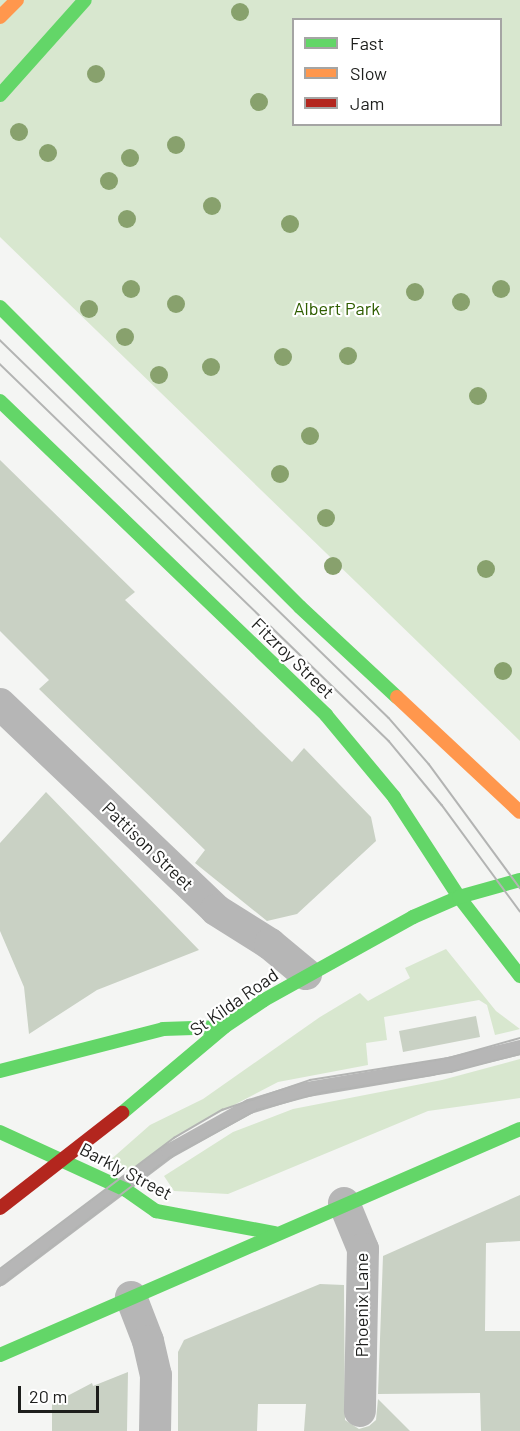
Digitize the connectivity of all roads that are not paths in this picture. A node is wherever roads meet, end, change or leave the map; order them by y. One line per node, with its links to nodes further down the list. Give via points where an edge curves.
1 (16, 0): 3 (main road)
2 (86, 0): 4 (main road)
3 (0, 17)
4 (0, 95)
5 (0, 307): 8 (main road, via 300,607)
6 (0, 401): 10 (main road, Fitzroy Street, via 326,715 394,797)
7 (0, 704): 11 (street, Pattison Street, via 216,910 270,944)
8 (520, 812)
9 (520, 880): 10 (main road, St Kilda Road)
10 (459, 897): 11 (main road, St Kilda Road, via 377,934); 12 (main road, Fitzroy Street)
11 (306, 974): 13 (main road, St Kilda Road)
12 (520, 976)
13 (224, 1027): 15 (main road, via 163,1029); 18 (main road, St Kilda Road)
14 (520, 1047): 19 (lane, via 431,1068 301,1090 249,1106 168,1151)
15 (0, 1071)
16 (520, 1129): 20 (main road)
17 (0, 1132): 18 (main road, Barkly Street)
18 (66, 1160): 19 (main road, Barkly Street); 21 (main road, St Kilda Road)
19 (120, 1188): 22 (main road, Barkly Street, via 164,1213); 23 (lane)
20 (344, 1203): 22 (main road); 26 (street, Phoenix Lane, via 363,1249)
21 (0, 1208)
22 (275, 1233): 24 (main road)
23 (0, 1278)
24 (131, 1298): 25 (main road); 27 (street, via 156,1375)
25 (0, 1355)
26 (360, 1412)
27 (154, 1431)

